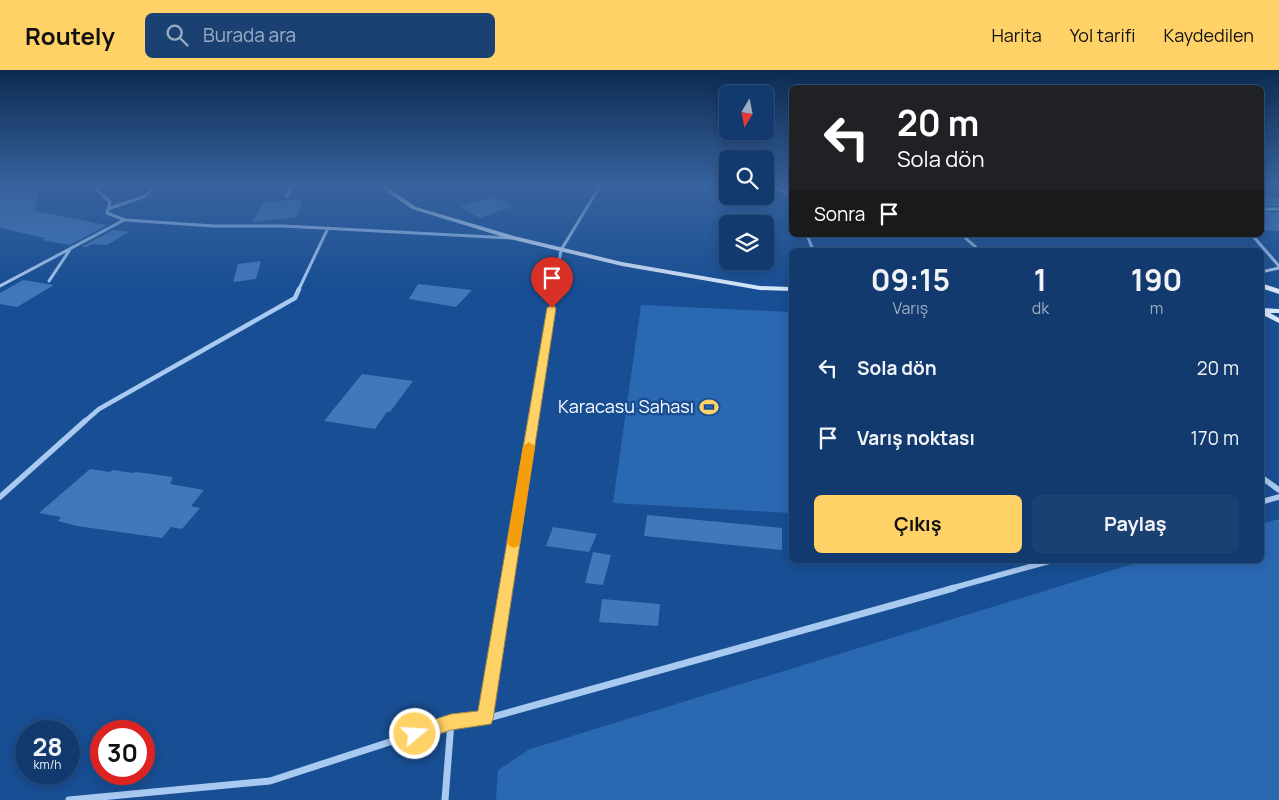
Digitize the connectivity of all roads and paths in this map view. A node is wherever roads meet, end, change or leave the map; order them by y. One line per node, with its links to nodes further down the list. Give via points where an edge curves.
1 (125, 220): 4 (street); 8 (street)
2 (453, 220): 7 (main road)
3 (579, 220): 12 (street)
4 (328, 228): 7 (street); 26 (street, via 295,298 99,409)
5 (964, 237): 9 (street)
6 (1254, 237): 10 (street)
7 (512, 238): 12 (main road)
8 (71, 248): 15 (street); 16 (street)
9 (977, 248)
10 (1263, 248)
11 (1264, 249): 13 (street)
12 (561, 250): 18 (main road, via 760,288); 30 (street)
13 (1279, 267): 14 (street)
14 (1264, 271)
15 (49, 281)
16 (0, 286)
17 (1264, 286): 19 (main road)
18 (789, 289)
19 (1279, 292)
20 (1264, 310): 21 (main road)
21 (1279, 311)
22 (1264, 312): 23 (main road)
23 (1279, 321)
24 (1264, 479): 25 (street)
25 (1279, 490)
26 (0, 497)
27 (1279, 497): 28 (street)
28 (1264, 501)
29 (1043, 563): 30 (street)
30 (485, 719): 31 (street)
31 (451, 722): 32 (street, via 270,782); 33 (street)
32 (69, 800)
33 (444, 800)

